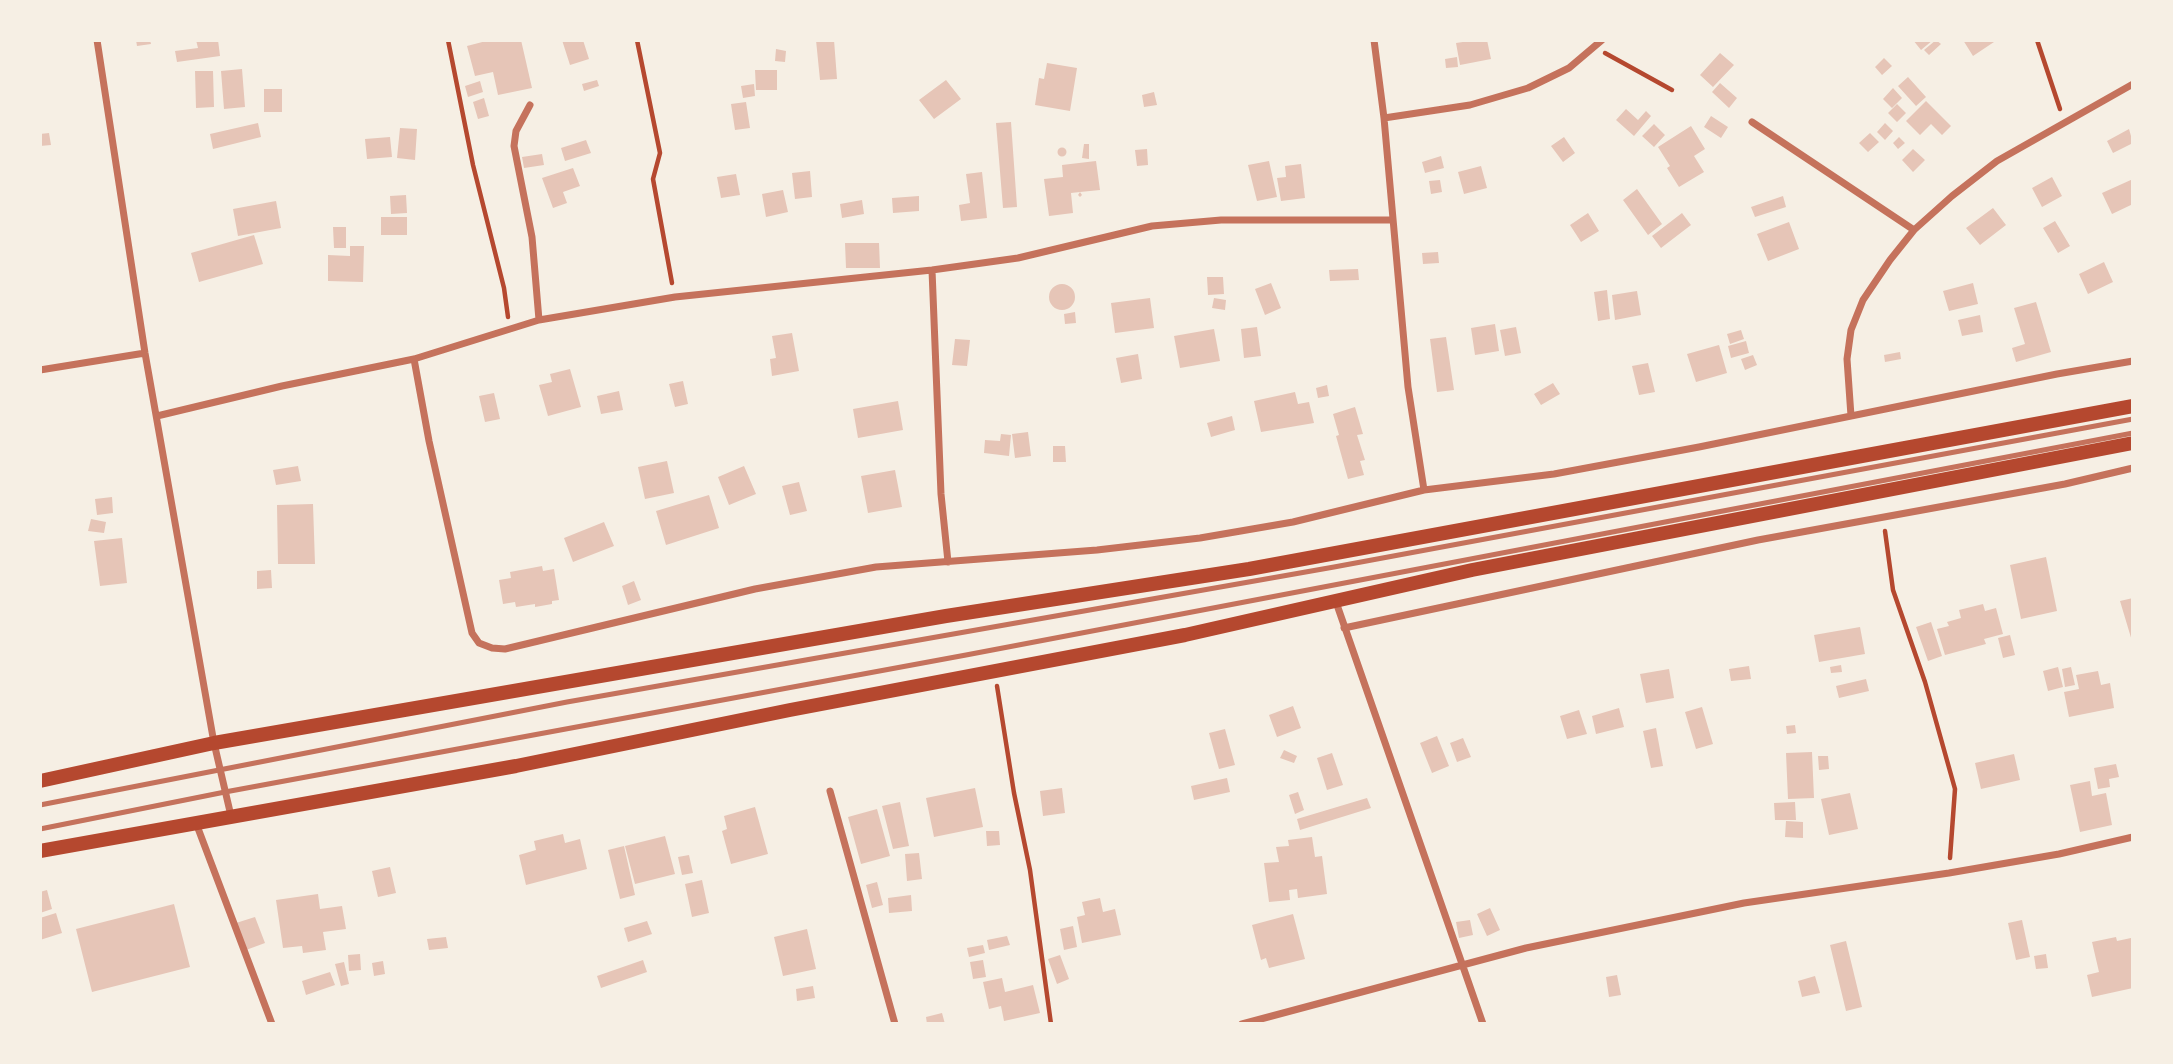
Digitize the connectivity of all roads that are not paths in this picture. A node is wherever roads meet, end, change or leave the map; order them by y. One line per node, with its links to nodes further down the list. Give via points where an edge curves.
1 (97, 40): 12 (street)
2 (1374, 40): 6 (street)
3 (1602, 40): 6 (street, via 1569,68 1528,88 1470,105)
4 (2133, 84): 9 (street, via 1997,160)
5 (530, 105): 11 (street, via 516,131 514,146 531,237)
6 (1384, 118): 8 (street)
7 (1752, 122): 9 (street)
8 (1391, 220): 10 (street, via 1221,220 1152,226 1018,258); 23 (street)
9 (1914, 230): 18 (street, via 1863,300 1850,330)
10 (932, 270): 11 (street, via 675,297); 24 (street)
11 (539, 320): 13 (street)
12 (145, 353): 15 (street); 17 (street)
13 (414, 359): 17 (street); 24 (street, via 472,633 492,649 755,589 876,567)
14 (2133, 361): 18 (street)
15 (40, 370)
16 (2133, 406): 27 (main road, via 1249,569 946,616)
17 (157, 416): 27 (street)
18 (1851, 416): 23 (street, via 1554,474)
19 (2133, 419): 28 (lane, via 1334,567 566,702)
20 (2133, 433): 31 (lane)
21 (2133, 443): 25 (main road, via 1472,570)
22 (2133, 468): 26 (street, via 1758,540)
23 (1424, 490): 24 (street, via 1293,522 1160,544)
24 (948, 562)
25 (1336, 602): 26 (street); 33 (main road, via 516,766)
26 (1344, 628): 38 (street)
27 (214, 743): 28 (street); 29 (main road)
28 (220, 769): 31 (street); 32 (lane)
29 (40, 781)
30 (830, 791): 40 (street)
31 (225, 792): 33 (street); 35 (lane)
32 (40, 806)
33 (231, 816): 34 (main road)
34 (196, 823): 37 (main road); 39 (street)
35 (40, 829)
36 (2133, 837): 38 (street, via 1949,873 1744,903)
37 (40, 851)
38 (1462, 965): 41 (street); 42 (street)
39 (272, 1024)
40 (895, 1024)
41 (1242, 1024)
42 (1483, 1024)

